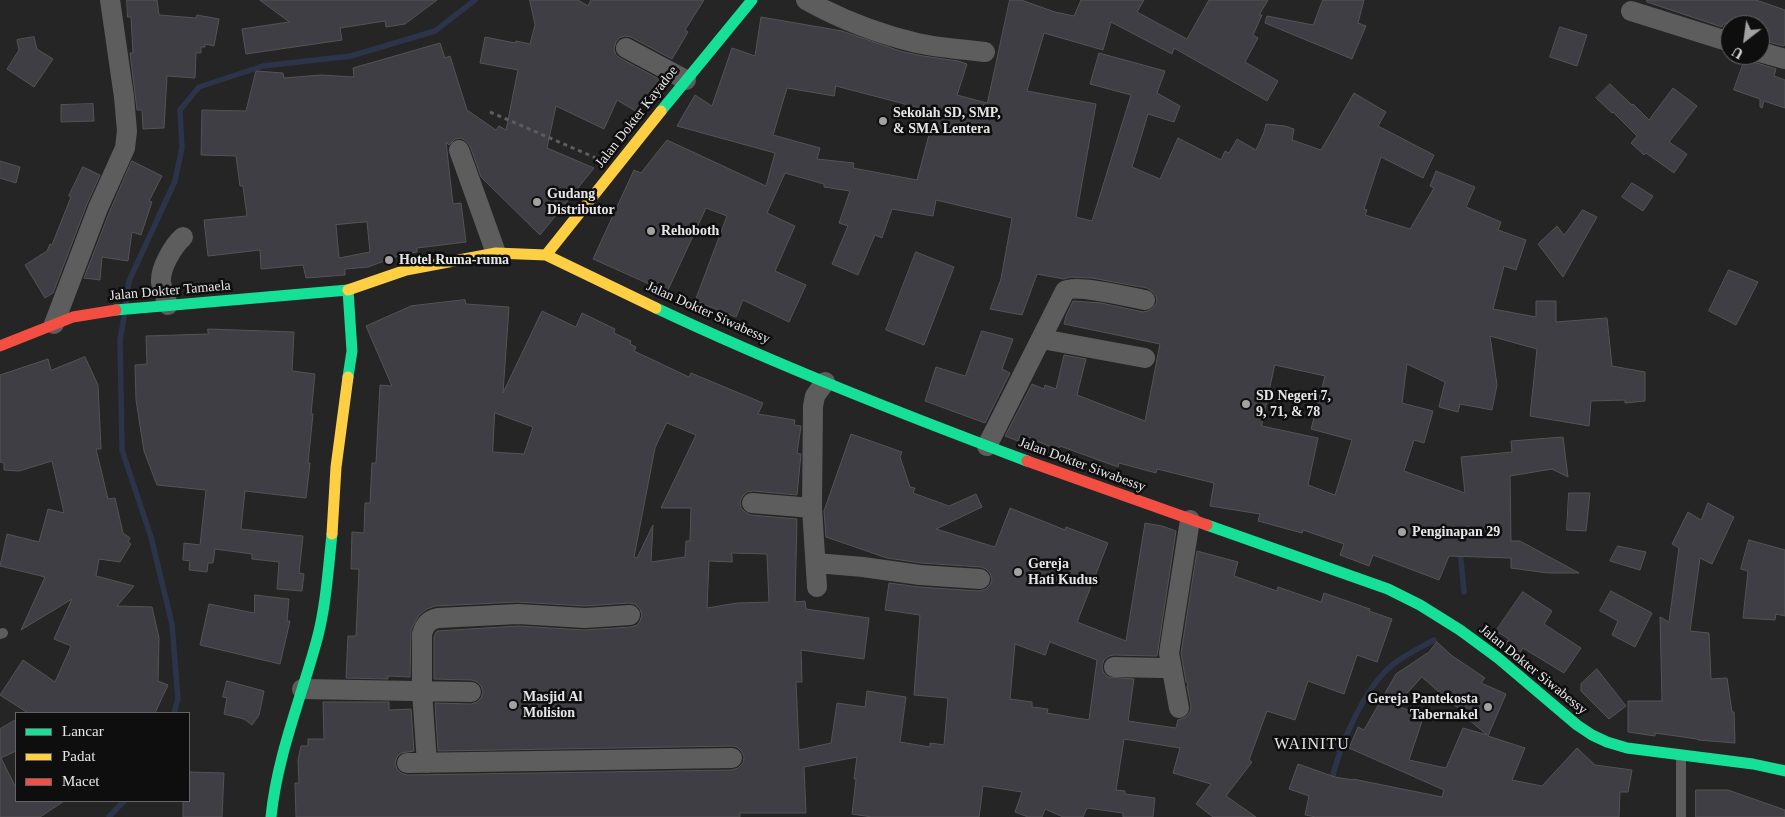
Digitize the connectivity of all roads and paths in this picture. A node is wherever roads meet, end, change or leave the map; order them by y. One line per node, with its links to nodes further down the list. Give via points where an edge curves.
1 (110, 0): 20 (street, via 124,96 125,148 98,208)
2 (752, 0): 10 (main road, Jalan Dokter Kayadoe)
3 (806, 0): 7 (street, via 892,36)
4 (1631, 11): 5 (street)
5 (1720, 39)
6 (626, 48): 10 (street)
7 (985, 52)
8 (1770, 55): 9 (street)
9 (1785, 60)
10 (686, 80): 13 (main road, Jalan Dokter Kayadoe)
11 (490, 112): 13 (path)
12 (459, 150): 15 (street)
13 (617, 167): 16 (main road, Jalan Dokter Kayadoe)
14 (183, 237): 19 (street, via 167,259)
15 (496, 253): 16 (main road, Jalan Dokter Siwabessy); 17 (main road, Jalan Dokter Siwabessy, via 406,270)
16 (546, 255): 24 (main road, Jalan Dokter Siwabessy)
17 (348, 290): 19 (main road, Jalan Dokter Tamaela); 35 (main road, via 352,351 336,467 327,583 316,642)
18 (1145, 300): 21 (street, via 1069,288)
19 (159, 307): 20 (main road, Jalan Dokter Tamaela, via 83,314)
20 (54, 324): 22 (main road, Jalan Dokter Tamaela)
21 (1042, 338): 23 (street); 25 (street)
22 (0, 346)
23 (1145, 358)
24 (825, 382): 25 (main road, Jalan Dokter Siwabessy); 27 (street, via 815,396 813,406)
25 (987, 446): 28 (main road, Jalan Dokter Siwabessy)
26 (752, 504): 27 (street)
27 (812, 508): 29 (street)
28 (1190, 520): 33 (street, via 1169,653); 39 (main road, Jalan Dokter Siwabessy, via 1388,589 1460,630 1592,735 1627,748)
29 (816, 564): 30 (street); 31 (street)
30 (980, 580)
31 (817, 587)
32 (630, 615): 36 (street, via 585,618 518,614 430,620 422,634)
33 (1170, 666): 34 (street); 38 (street)
34 (1114, 667)
35 (302, 689): 36 (street); 44 (main road, via 288,733)
36 (422, 692): 37 (street); 42 (street)
37 (470, 692)
38 (1179, 708)
39 (1681, 754): 43 (main road, Jalan Dokter Siwabessy); 45 (lane)
40 (732, 758): 42 (street)
41 (406, 763): 42 (street)
42 (426, 763)
43 (1785, 771)
44 (271, 817)
45 (1681, 817)

